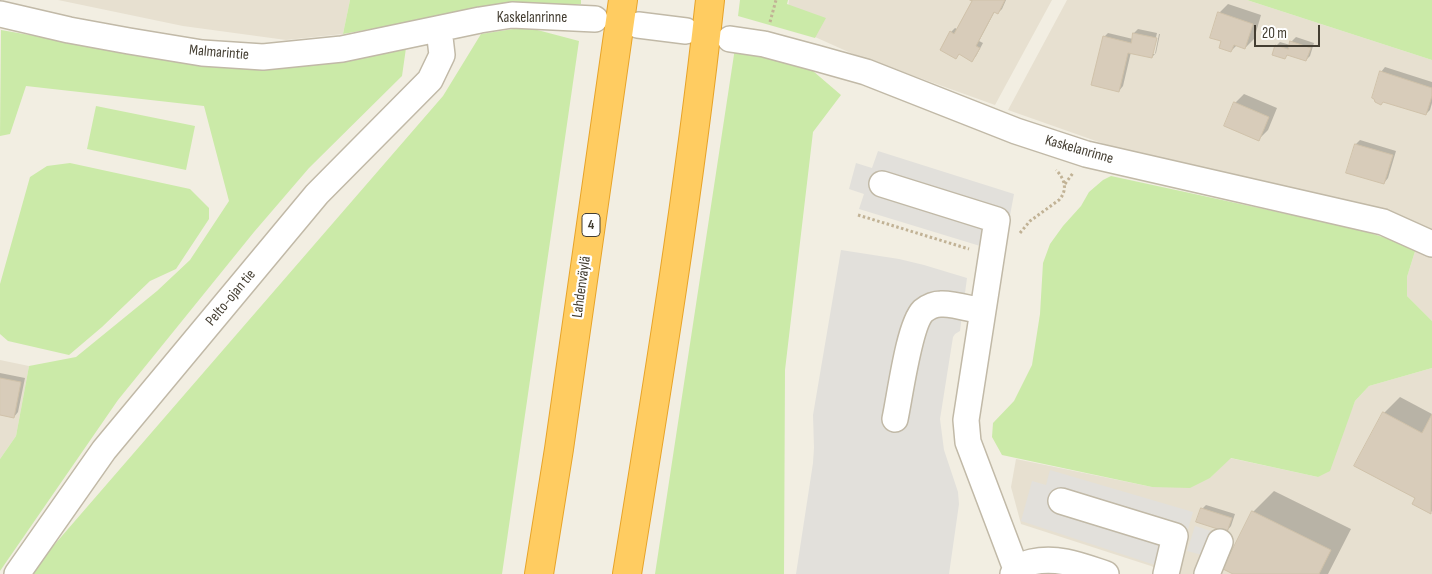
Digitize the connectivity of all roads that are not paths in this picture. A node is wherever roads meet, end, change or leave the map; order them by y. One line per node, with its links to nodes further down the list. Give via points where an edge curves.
1 (623, 0): 17 (highway, Lahdenväylä / 4)
2 (710, 0): 18 (highway, via 666,331)
3 (0, 14): 6 (street, Malmarintie, via 69,30 202,53 263,57 342,49)
4 (596, 19): 6 (street, Kaskelanrinne, via 512,16)
5 (638, 25): 7 (street)
6 (439, 29): 16 (street, Pelto-ojan tie, via 442,55 430,80 318,194 104,450)
7 (686, 31)
8 (730, 39): 10 (street, Kaskelanrinne, via 773,46 866,72 1016,131 1086,154 1383,222)
9 (882, 184): 11 (street, via 997,220)
10 (1432, 244)
11 (982, 311): 12 (street, via 942,303 923,312 916,322 909,345); 15 (street, via 966,420 968,442)
12 (895, 419)
13 (1061, 501): 20 (street, via 1175,536)
14 (1220, 542): 21 (street)
15 (1014, 571): 19 (street, via 1040,560 1057,560)
16 (16, 574)
17 (539, 574)
18 (627, 574)
19 (1106, 574)
20 (1166, 574)
21 (1207, 574)

